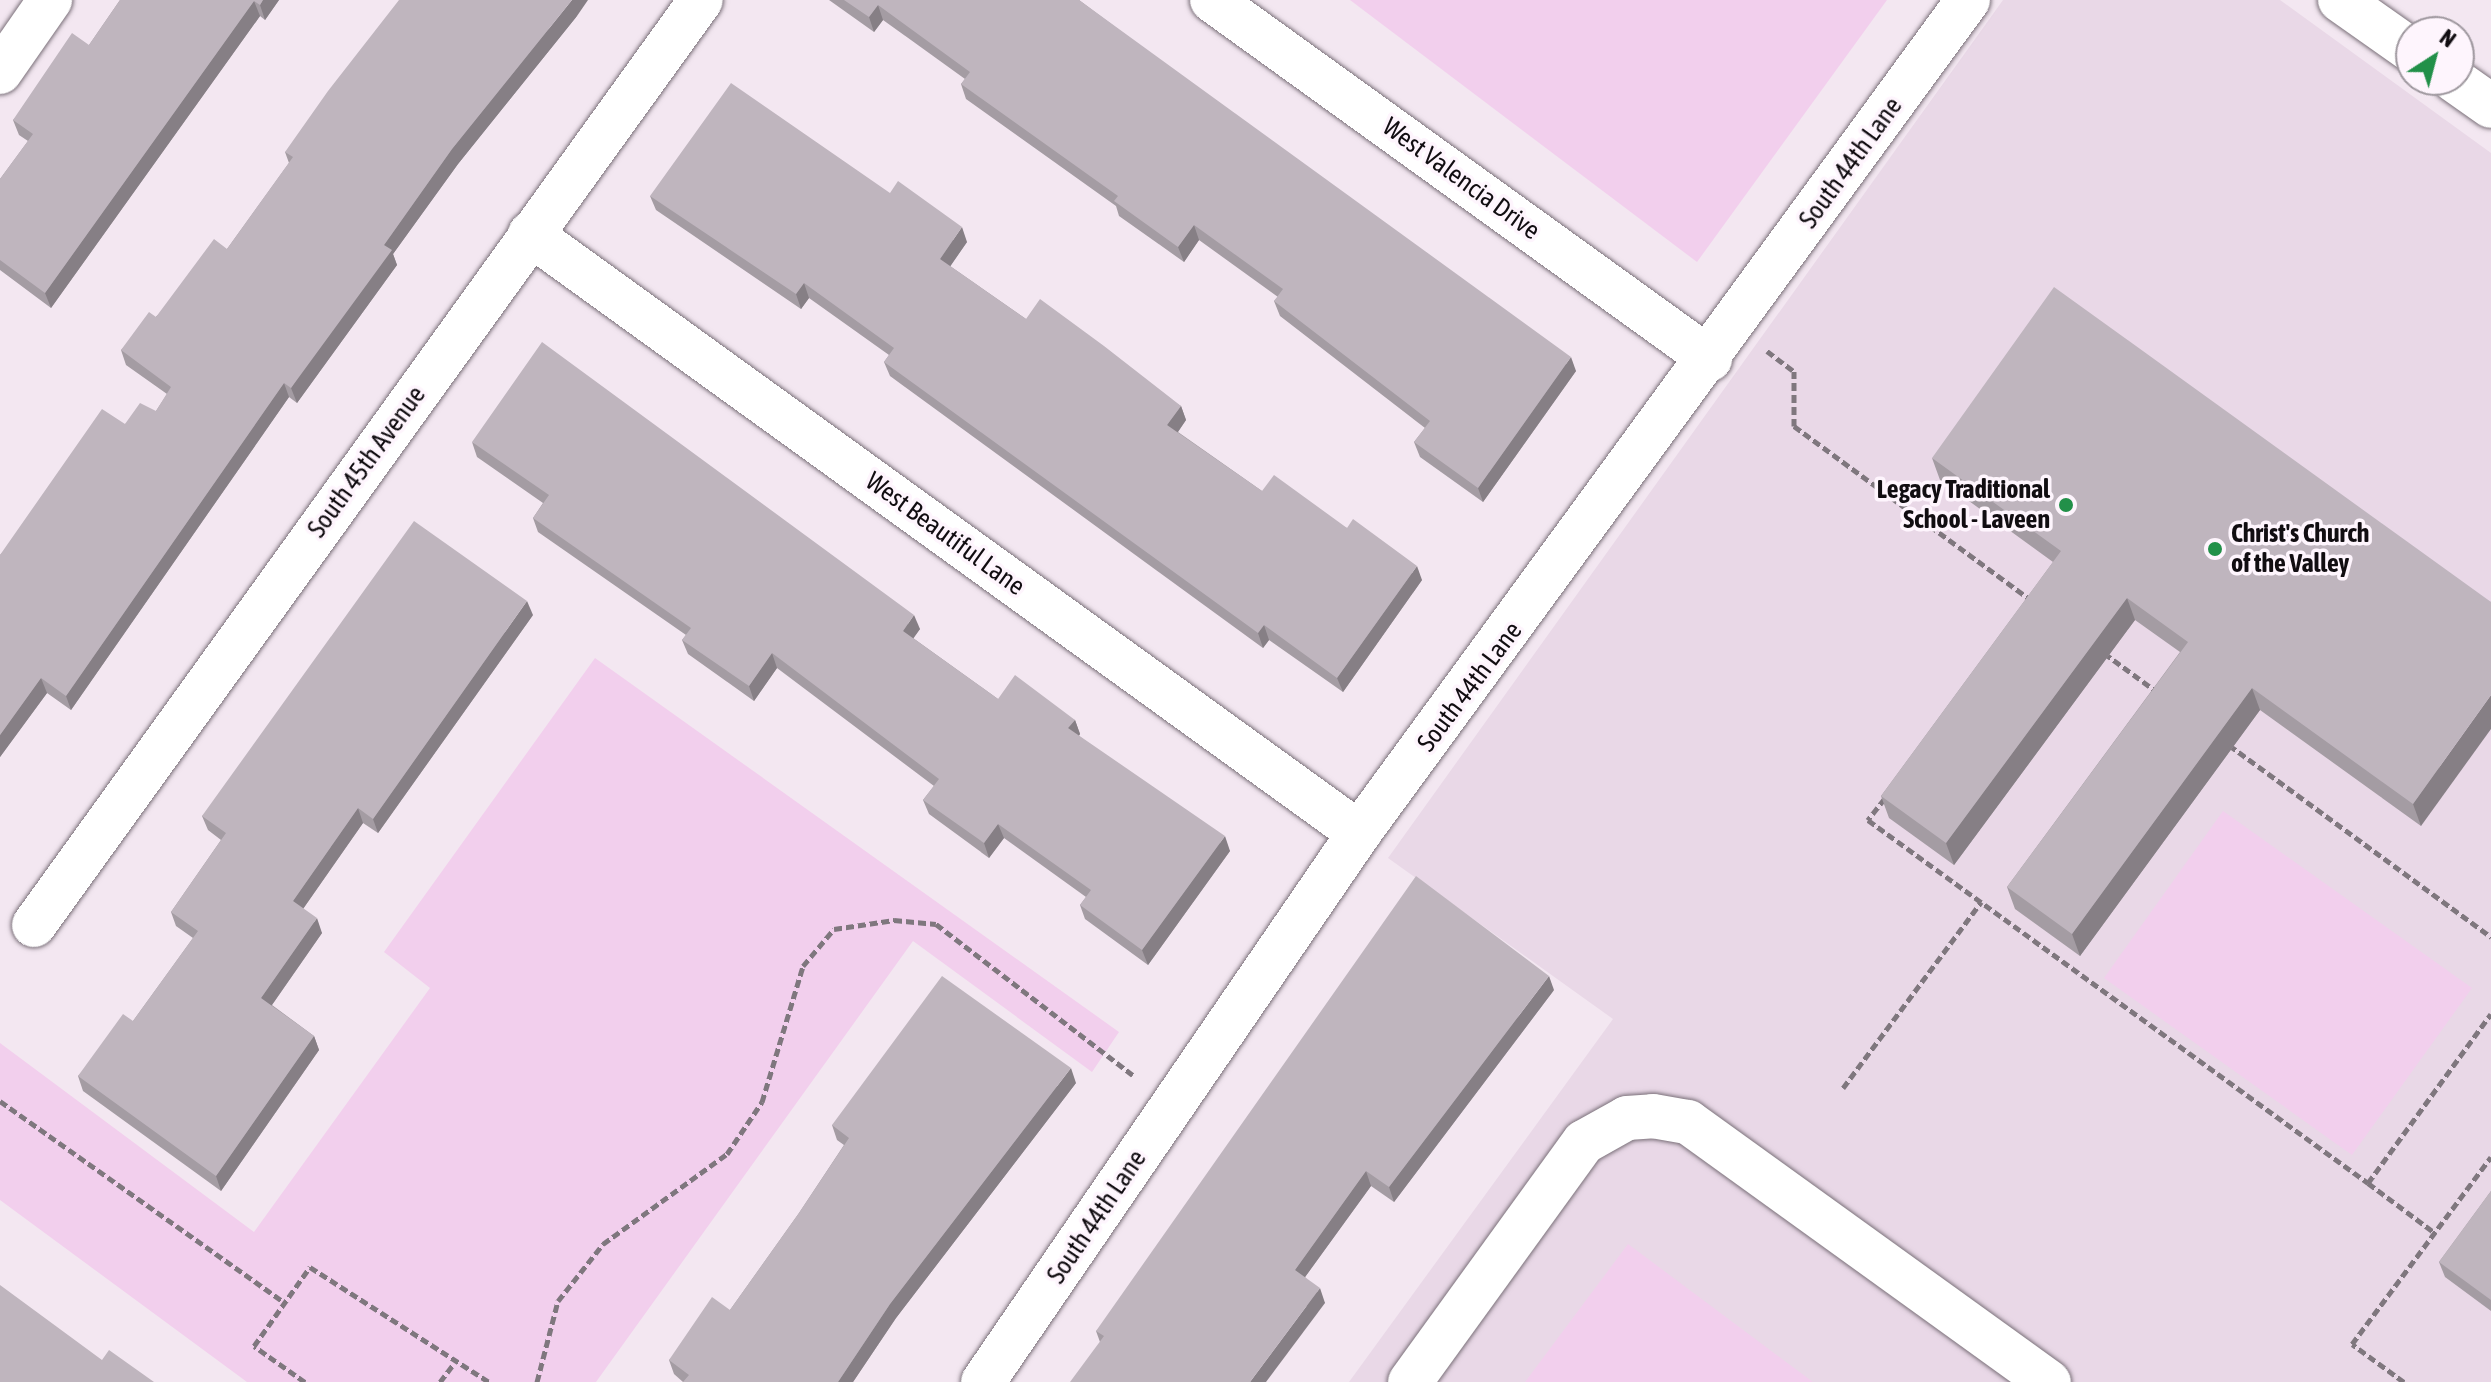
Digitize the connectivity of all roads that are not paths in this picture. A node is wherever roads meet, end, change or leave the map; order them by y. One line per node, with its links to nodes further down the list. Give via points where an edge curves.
1 (50, 0): 7 (street)
2 (701, 0): 8 (street, South 45th Avenue)
3 (1212, 0): 9 (street, West Valencia Drive)
4 (1968, 0): 9 (street, South 44th Lane)
5 (2340, 0): 6 (street)
6 (2395, 39)
7 (0, 72)
8 (530, 234): 10 (street, West Beautiful Lane); 11 (street, South 45th Avenue)
9 (1710, 359): 10 (street, South 44th Lane)
10 (1359, 833): 12 (street, South 44th Lane)
11 (34, 925)
12 (983, 1382)
13 (1410, 1382): 14 (street, via 1584,1142 1627,1118 1653,1116 1688,1122)
14 (2049, 1382)

